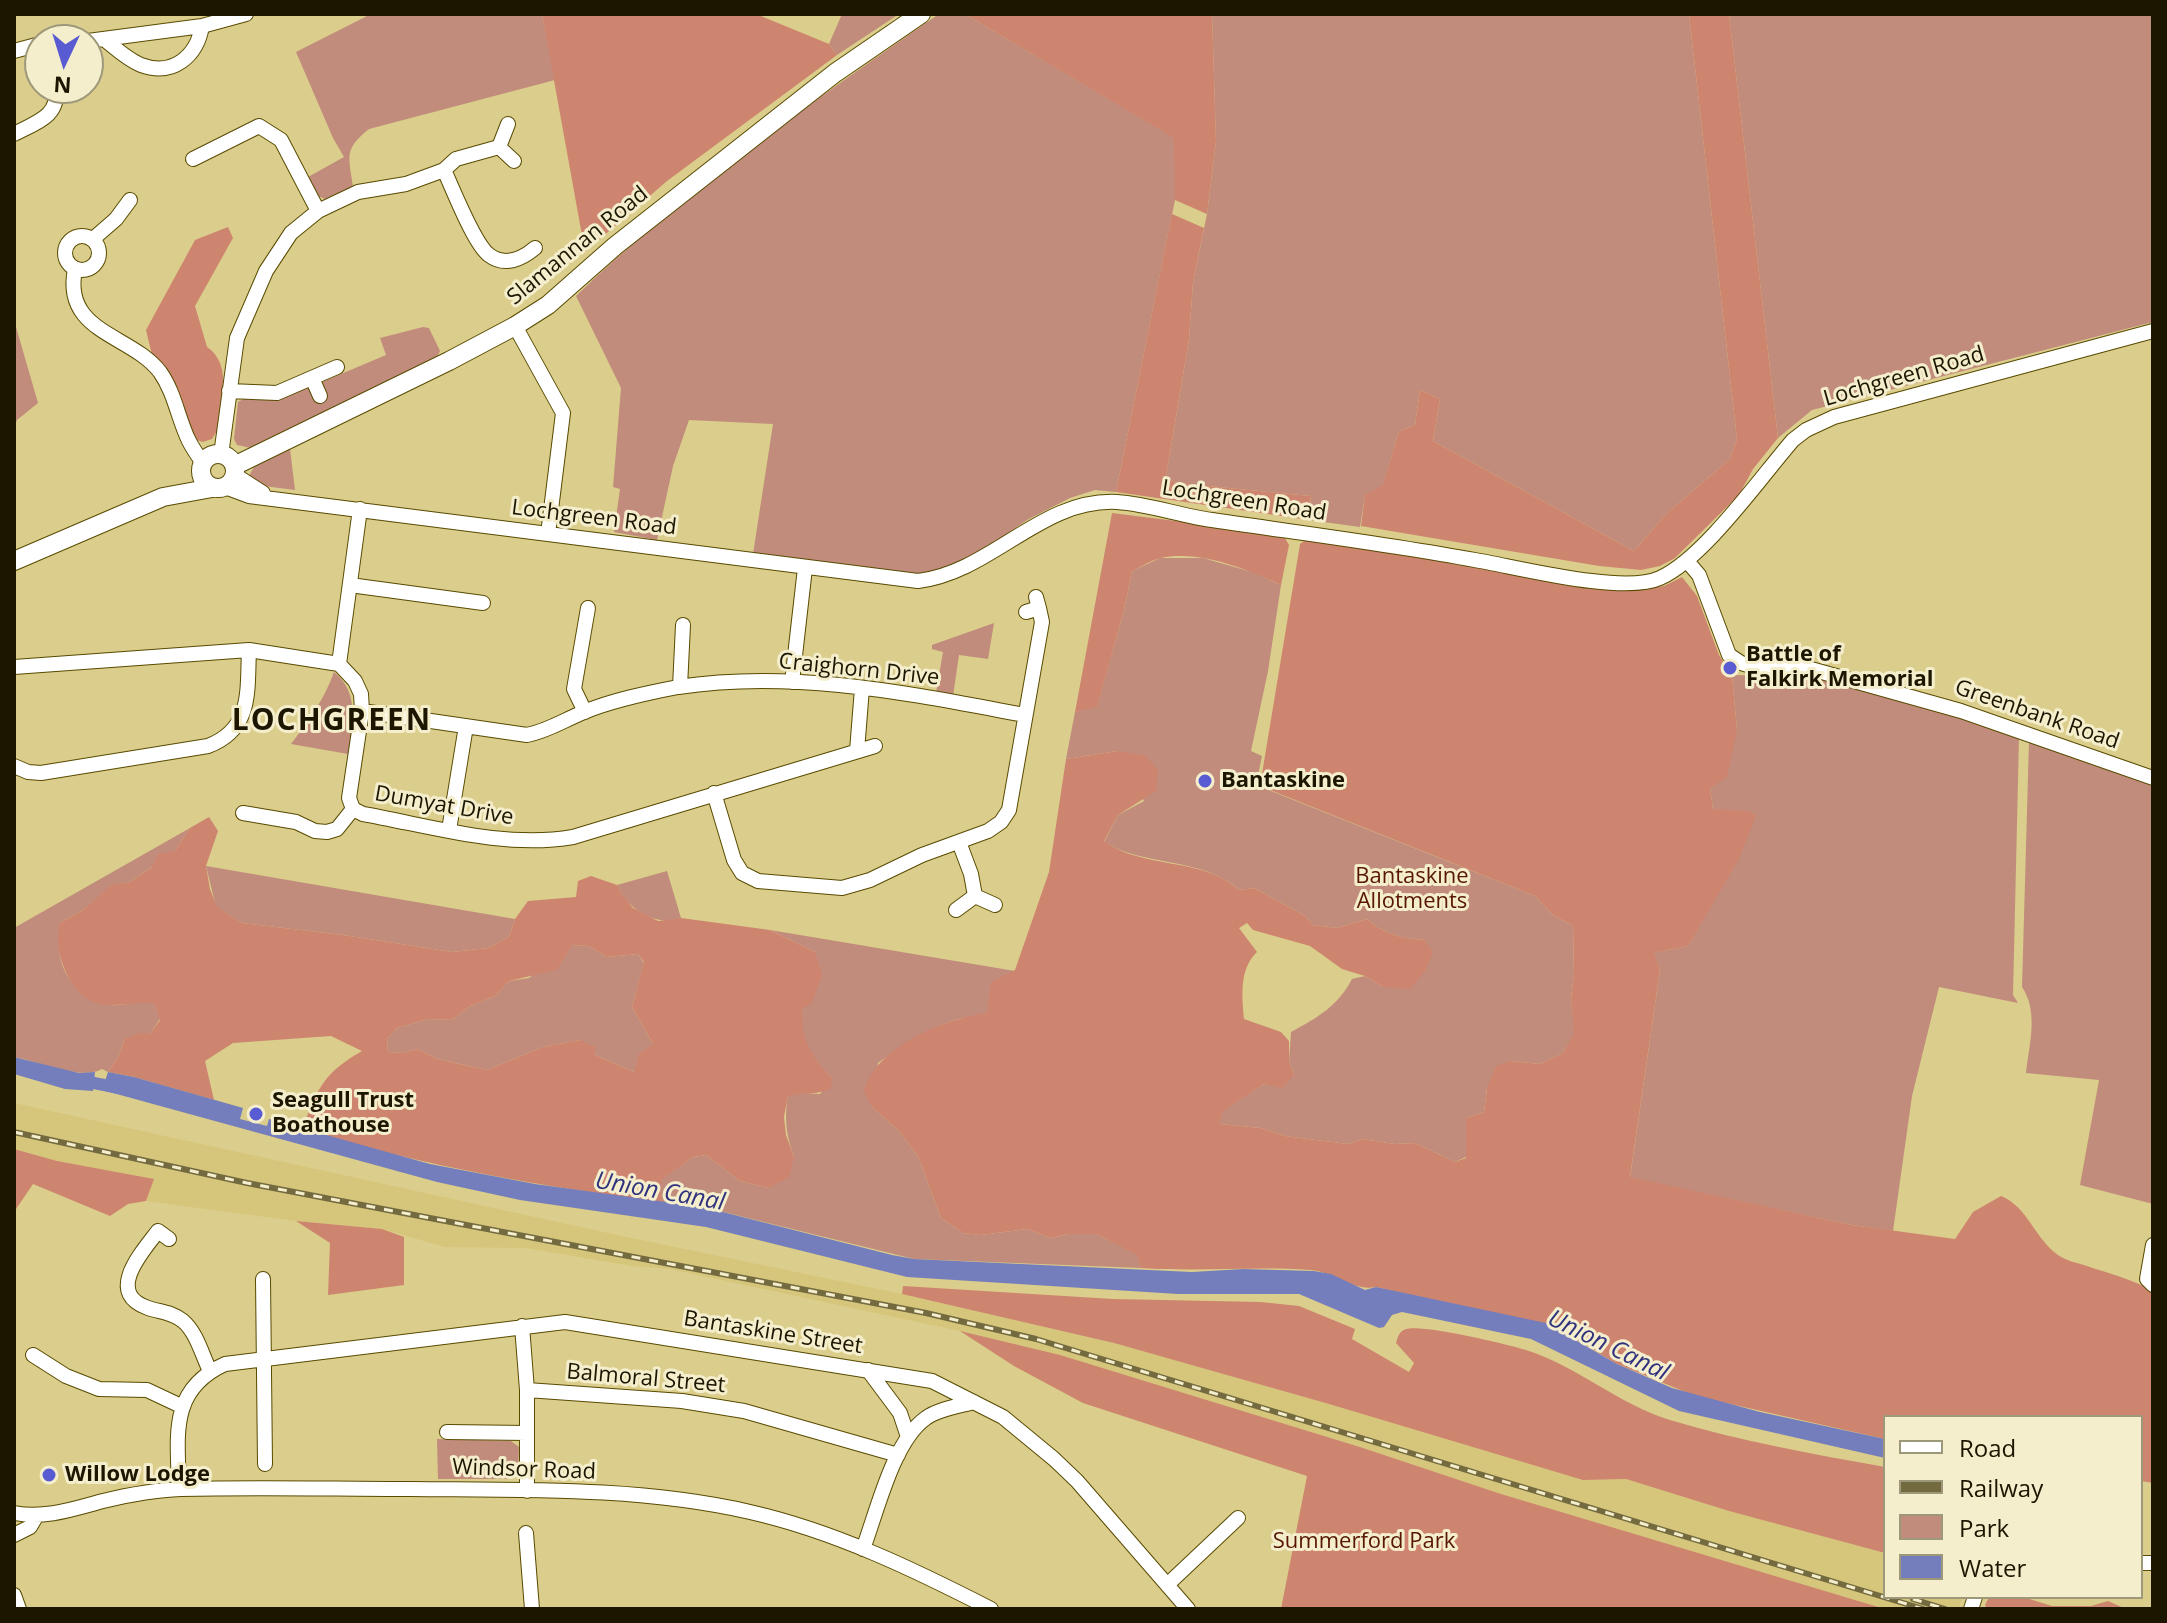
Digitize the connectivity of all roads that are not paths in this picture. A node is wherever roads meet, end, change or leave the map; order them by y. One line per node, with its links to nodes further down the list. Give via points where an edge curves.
1 (246, 14): 3 (street)
2 (921, 14): 17 (main road, Slamannan Road, via 835,73)
3 (202, 26): 4 (street); 4 (street, via 195,50 168,67 139,65)
4 (104, 39)
5 (56, 104): 7 (street, via 48,117)
6 (508, 124): 8 (street)
7 (14, 134)
8 (499, 147): 10 (street); 11 (street, via 456,159)
9 (193, 159): 13 (street, via 259,126 281,140)
10 (514, 161)
11 (444, 170): 13 (street, via 406,184 358,192); 15 (street, via 489,256 510,262)
12 (130, 200): 14 (street)
13 (318, 211): 21 (street, via 291,233 266,271 237,338)
14 (93, 239): 16 (street, via 100,257 95,266); 16 (street, via 84,235 67,244 65,254)
15 (535, 248)
16 (75, 269): 23 (street, via 72,282 83,314 161,374)
17 (515, 326): 24 (main road, Slamannan Road); 27 (street, via 563,413)
18 (2153, 331): 29 (street, Lochgreen Road, via 1834,417 1806,430)
19 (337, 367): 20 (street)
20 (312, 378): 21 (street, via 277,393); 22 (street)
21 (229, 391): 24 (street)
22 (320, 396)
23 (201, 467): 24 (main road, via 203,481); 24 (main road, Slamannan Road, via 211,456); 25 (main road, Slamannan Road)
24 (225, 474): 25 (main road, Slamannan Road); 26 (street, Lochgreen Road, via 270,497)
25 (163, 497): 28 (main road, Slamannan Road)
26 (360, 509): 27 (street, Lochgreen Road); 31 (street)
27 (548, 534): 30 (street, Lochgreen Road)
28 (14, 561)
29 (1687, 561): 30 (street, Lochgreen Road, via 1658,579 1631,584 1598,581 1119,502 1060,513 939,579); 49 (street, Greenbank Road, via 1699,575 1729,655 1741,663 1811,669 1901,694)
30 (805, 568): 39 (street)
31 (350, 585): 32 (street); 37 (street)
32 (483, 603)
33 (1034, 606): 44 (street, via 1042,622)
34 (588, 608): 43 (street, via 574,689)
35 (683, 625): 40 (street)
36 (249, 650): 37 (street); 38 (street); 48 (street, via 245,708 222,741 41,773)
37 (339, 664): 42 (street, Dumyat Drive, via 355,681)
38 (14, 667)
39 (792, 682): 40 (street, Craighorn Drive); 41 (street, Craighorn Drive)
40 (680, 687): 43 (street, Craighorn Drive)
41 (862, 688): 44 (street, Craighorn Drive); 47 (street)
42 (362, 711): 45 (street, Craighorn Drive); 51 (street, Dumyat Drive, via 349,798)
43 (585, 712): 45 (street, Craighorn Drive, via 527,735)
44 (1025, 715): 54 (street, via 1009,810 988,831)
45 (466, 726): 53 (street)
46 (875, 746): 47 (street, Dumyat Drive)
47 (857, 751): 50 (street, Dumyat Drive)
48 (14, 767)
49 (2153, 778)
50 (714, 793): 53 (street, Dumyat Drive, via 544,842); 54 (street, via 734,860 742,873 758,881 842,888)
51 (353, 809): 52 (street, via 337,829 327,832); 53 (street, Dumyat Drive)
52 (243, 813)
53 (449, 830)
54 (959, 842): 55 (street)
55 (975, 896): 56 (street); 57 (street)
56 (995, 905)
57 (956, 910)
58 (169, 1239): 66 (street, via 158,1231 130,1268 128,1290 145,1307 186,1324)
59 (2153, 1245): 61 (street, via 2147,1279)
60 (263, 1279): 64 (street)
61 (2153, 1285)
62 (522, 1326): 64 (street, Bantaskine Street); 65 (street, Bantaskine Street, via 565,1322); 67 (street)
63 (33, 1355): 69 (street, via 99,1389 147,1390)
64 (263, 1360): 66 (street, Bantaskine Street); 74 (street)
65 (868, 1370): 68 (street, Bantaskine Street, via 932,1381); 72 (street, via 900,1413)
66 (210, 1371): 69 (street)
67 (527, 1390): 71 (street); 73 (street, Balmoral Street, via 744,1411)
68 (974, 1402): 72 (street, via 926,1417); 83 (street, Bantaskine Street, via 1003,1417 1077,1481)
69 (181, 1406): 75 (street)
70 (447, 1432): 71 (street)
71 (527, 1433): 76 (street)
72 (908, 1437): 73 (street)
73 (898, 1455): 82 (street)
74 (265, 1464)
75 (179, 1489): 76 (street, Windsor Road); 78 (street, Windsor Road)
76 (527, 1491): 82 (street, Windsor Road, via 705,1503 794,1524)
77 (14, 1513): 78 (street, Windsor Road)
78 (37, 1515): 81 (street, via 30,1527)
79 (1238, 1518): 83 (street)
80 (526, 1533): 87 (street)
81 (14, 1535)
82 (863, 1549): 85 (street, Windsor Road)
83 (1167, 1585): 88 (street, Bantaskine Street)
84 (14, 1595): 86 (street)
85 (982, 1607)
86 (19, 1609)
87 (532, 1609)
88 (1188, 1609)

